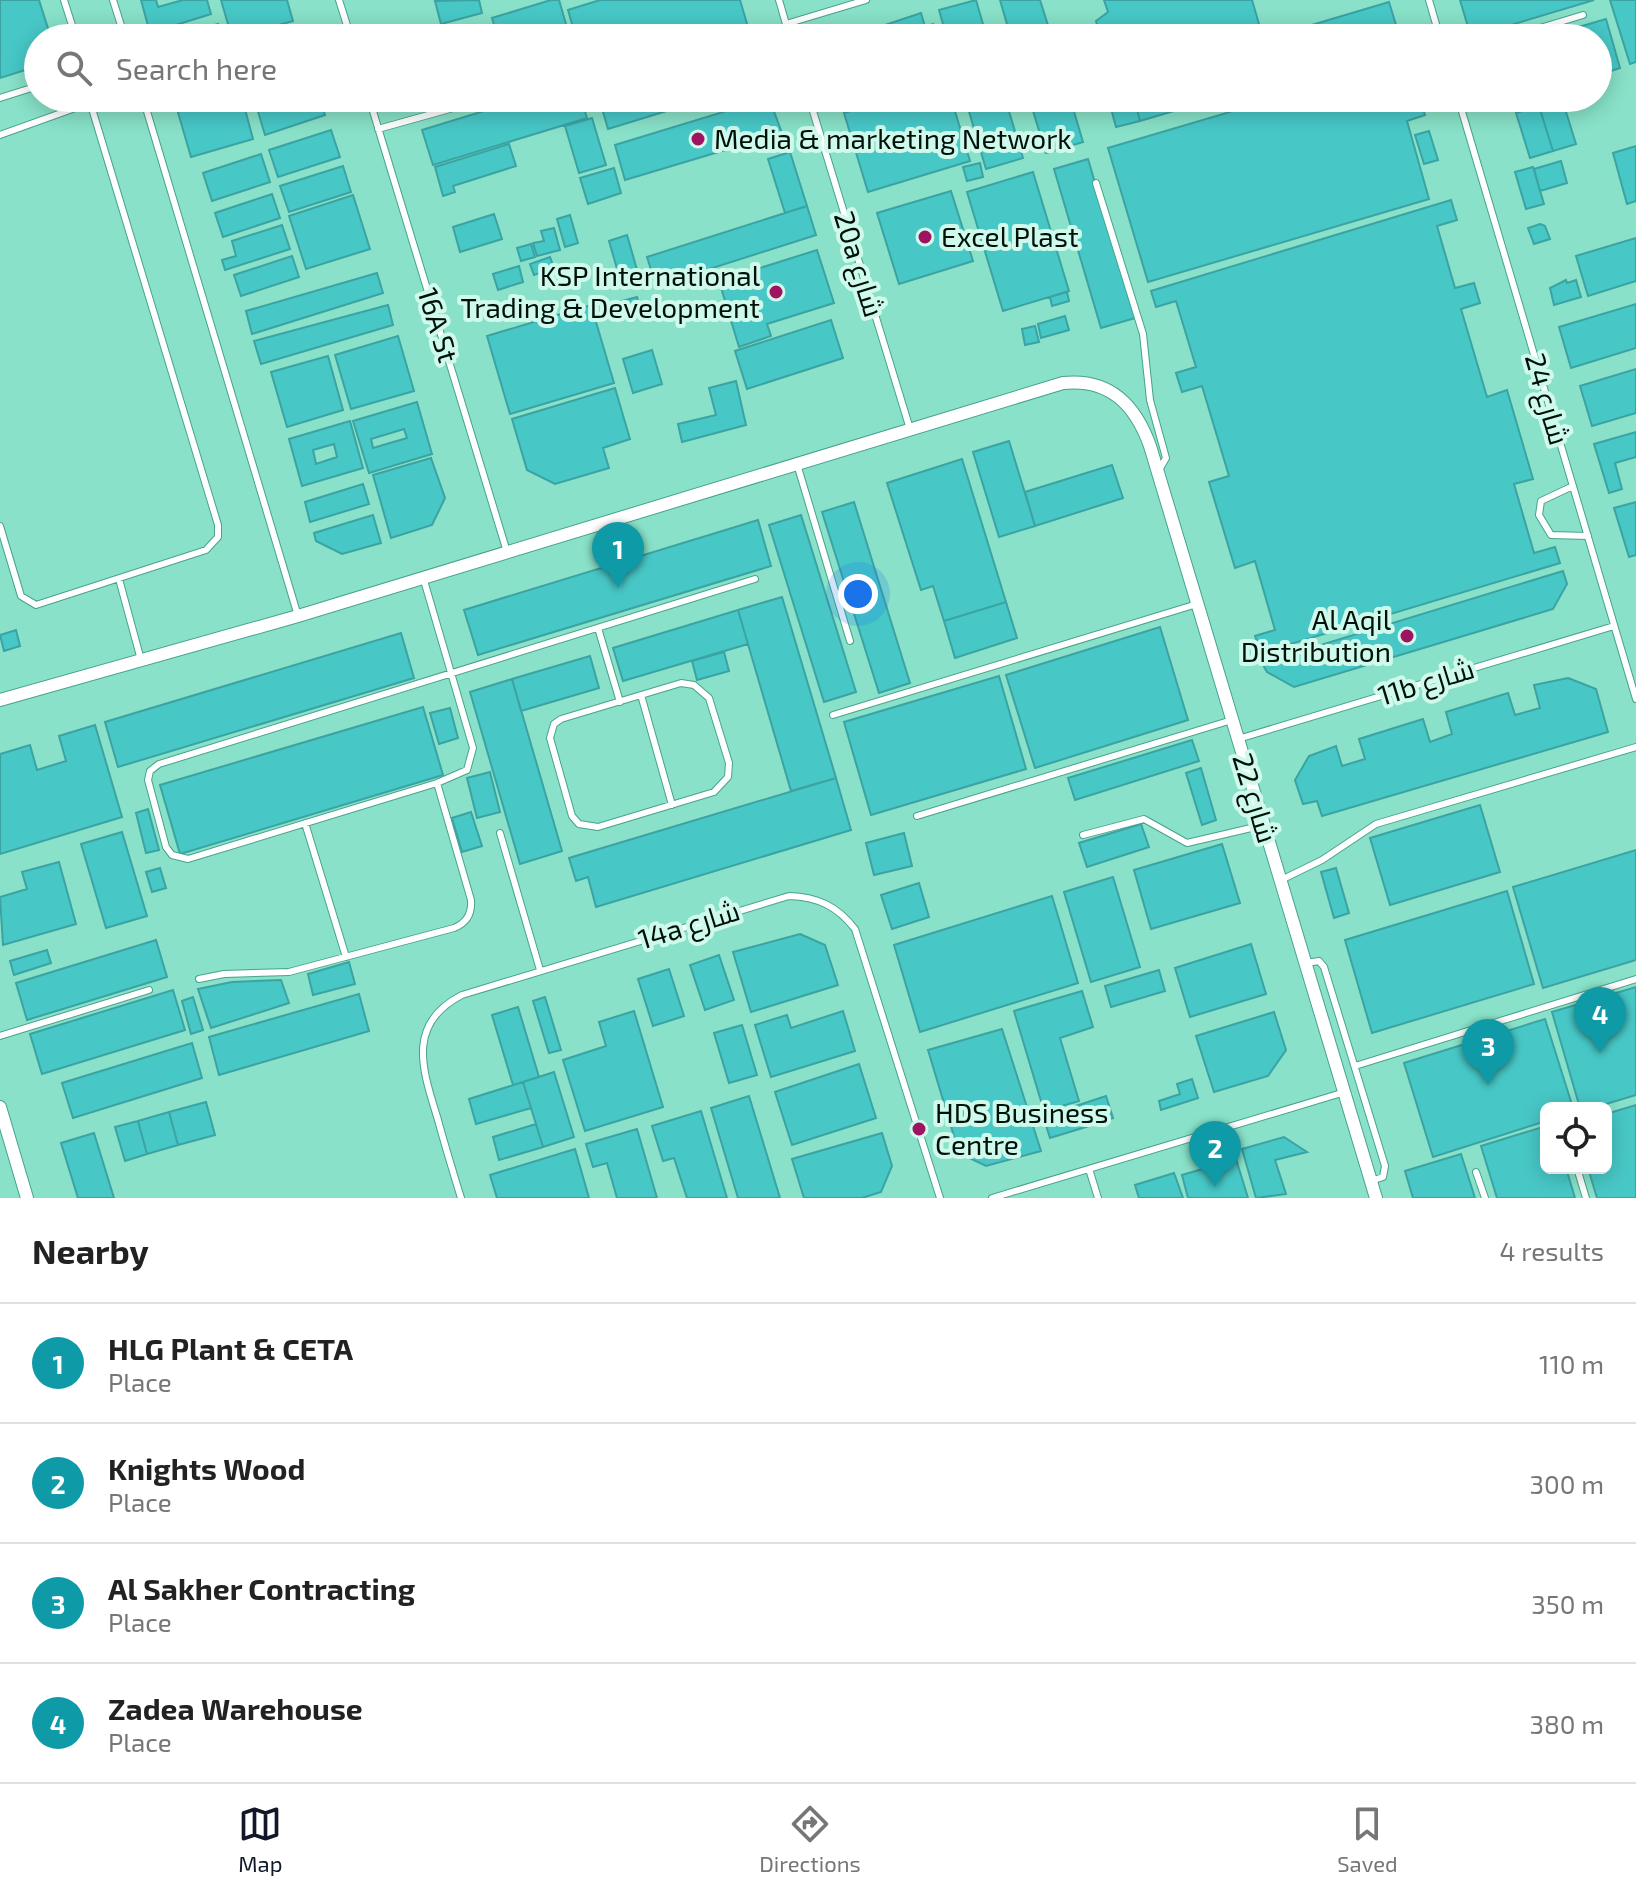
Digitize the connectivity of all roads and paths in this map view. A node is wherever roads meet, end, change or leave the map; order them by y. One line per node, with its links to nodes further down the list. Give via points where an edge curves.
1 (64, 0): 8 (lane)
2 (113, 0): 9 (lane)
3 (339, 0): 10 (lane)
4 (779, 0): 11 (lane)
5 (866, 0): 11 (lane)
6 (1429, 0): 12 (lane)
7 (1583, 15): 13 (lane)
8 (72, 24)
9 (121, 24)
10 (347, 24)
11 (786, 24)
12 (1436, 24)
13 (1553, 24)
14 (24, 90): 15 (lane)
15 (0, 98)
16 (63, 112): 24 (lane)
17 (99, 112): 34 (lane, via 219,531 206,550)
18 (147, 112): 37 (lane)
19 (373, 112): 23 (lane, 16A St)
20 (439, 112): 23 (lane)
21 (813, 112): 26 (lane, 20a شارع)
22 (1462, 112): 29 (lane, شارع 24)
23 (378, 129): 32 (lane, 16A St)
24 (0, 135)
25 (1096, 183): 28 (lane, via 1146,344 1150,400 1166,458)
26 (910, 429): 27 (street); 28 (street, شارع 22, via 1063,383 1096,384 1126,401 1146,434)
27 (797, 464): 32 (street); 40 (lane)
28 (1158, 472): 36 (street, شارع 22)
29 (1573, 486): 31 (lane, شارع 24); 31 (lane, via 1541,501 1539,515 1551,535)
30 (0, 526): 34 (lane, via 27,603 40,605)
31 (1588, 536): 38 (lane, شارع 24)
32 (507, 552): 33 (street)
33 (423, 577): 37 (street); 42 (lane)
34 (119, 579): 41 (lane)
35 (755, 579): 39 (lane)
36 (1197, 604): 47 (lane); 48 (street, شارع 22)
37 (298, 616): 41 (street)
38 (1614, 626): 44 (lane, شارع 24); 49 (lane, 11b شارع)
39 (598, 628): 42 (lane); 46 (lane)
40 (850, 641)
41 (141, 660): 45 (street)
42 (450, 674): 51 (lane, via 473,754 462,773); 54 (lane, via 159,764 148,775 166,847 177,858)
43 (641, 695): 46 (lane); 52 (lane); 52 (lane, via 681,683 700,688 709,698 729,763 720,789)
44 (1636, 699)
45 (0, 700)
46 (620, 702): 52 (lane, via 561,719 551,728 572,816 593,828)
47 (833, 715)
48 (1232, 720): 49 (street, شارع 22); 53 (lane)
49 (1238, 739): 55 (street, شارع 22)
50 (1636, 747): 58 (lane, via 1376,824)
51 (437, 783): 54 (lane); 59 (lane, via 471,900 468,917 454,928)
52 (672, 805)
53 (917, 816)
54 (305, 823): 59 (lane)
55 (1264, 825): 57 (lane, via 1197,843 1177,840 1144,819); 58 (street, شارع 22)
56 (500, 833): 61 (lane)
57 (1083, 835)
58 (1281, 880): 60 (street, شارع 22)
59 (346, 957): 62 (lane, via 276,974)
60 (1306, 963): 66 (lane, via 1319,961 1324,967); 67 (street, شارع 22)
61 (540, 970): 74 (lane, 14a شارع, via 453,1000 426,1032 421,1052 424,1073); 75 (lane, 14a شارع, via 773,899 804,897 834,907 862,943)
62 (199, 979)
63 (1636, 979): 66 (lane)
64 (149, 990): 65 (lane)
65 (0, 1036)
66 (1355, 1066): 72 (lane, via 1386,1170)
67 (1345, 1092): 69 (lane); 72 (street, شارع 22)
68 (0, 1107): 73 (street)
69 (1089, 1169): 76 (lane); 77 (lane)
70 (1476, 1172): 79 (lane)
71 (1579, 1174): 80 (lane)
72 (1371, 1181): 78 (street, شارع 22)
73 (27, 1198)
74 (461, 1198)
75 (940, 1198)
76 (992, 1198)
77 (1098, 1198)
78 (1376, 1198)
79 (1485, 1198)
80 (1586, 1198)

